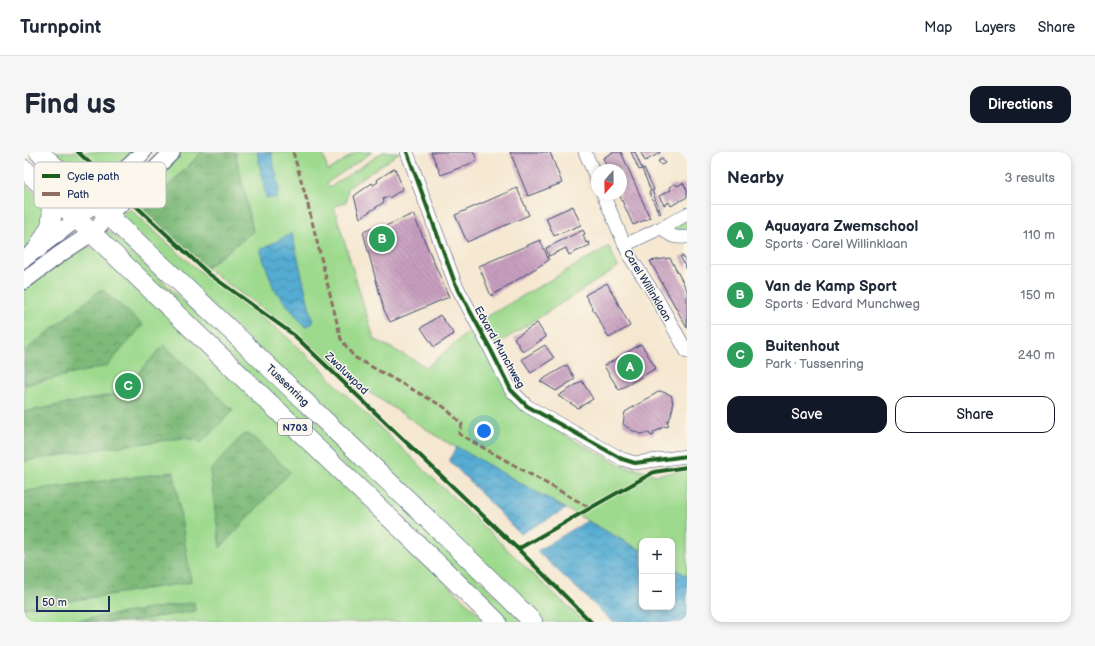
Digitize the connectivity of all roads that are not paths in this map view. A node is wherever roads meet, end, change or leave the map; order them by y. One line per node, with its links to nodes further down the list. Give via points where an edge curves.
1 (39, 152): 6 (highway, Tussenring / N703)
2 (143, 152): 7 (main road)
3 (172, 152): 8 (main road)
4 (407, 152): 28 (street, Edvard Munchweg, via 455,282 511,390 528,406 622,459 635,463)
5 (590, 154): 9 (street)
6 (50, 162)
7 (133, 162)
8 (162, 162)
9 (593, 164)
10 (24, 170): 11 (highway, N703)
11 (34, 179)
12 (606, 200): 24 (street, Carel Willinklaan)
13 (51, 208): 25 (highway, via 51,225)
14 (66, 208): 20 (highway, N703)
15 (89, 208): 20 (main road)
16 (101, 208): 19 (highway, Tussenring / N703)
17 (117, 208): 19 (main road)
18 (687, 214): 21 (street)
19 (109, 216): 22 (main road); 30 (highway, Tussenring / N703, via 274,371)
20 (77, 219): 22 (highway, N703); 25 (main road)
21 (663, 227): 23 (street, via 673,237); 24 (street)
22 (92, 233): 26 (main road); 29 (highway, N703)
23 (687, 237)
24 (625, 245): 27 (street, Carel Willinklaan)
25 (31, 253)
26 (24, 281)
27 (686, 348)
28 (687, 456)
29 (497, 622)
30 (533, 622)

